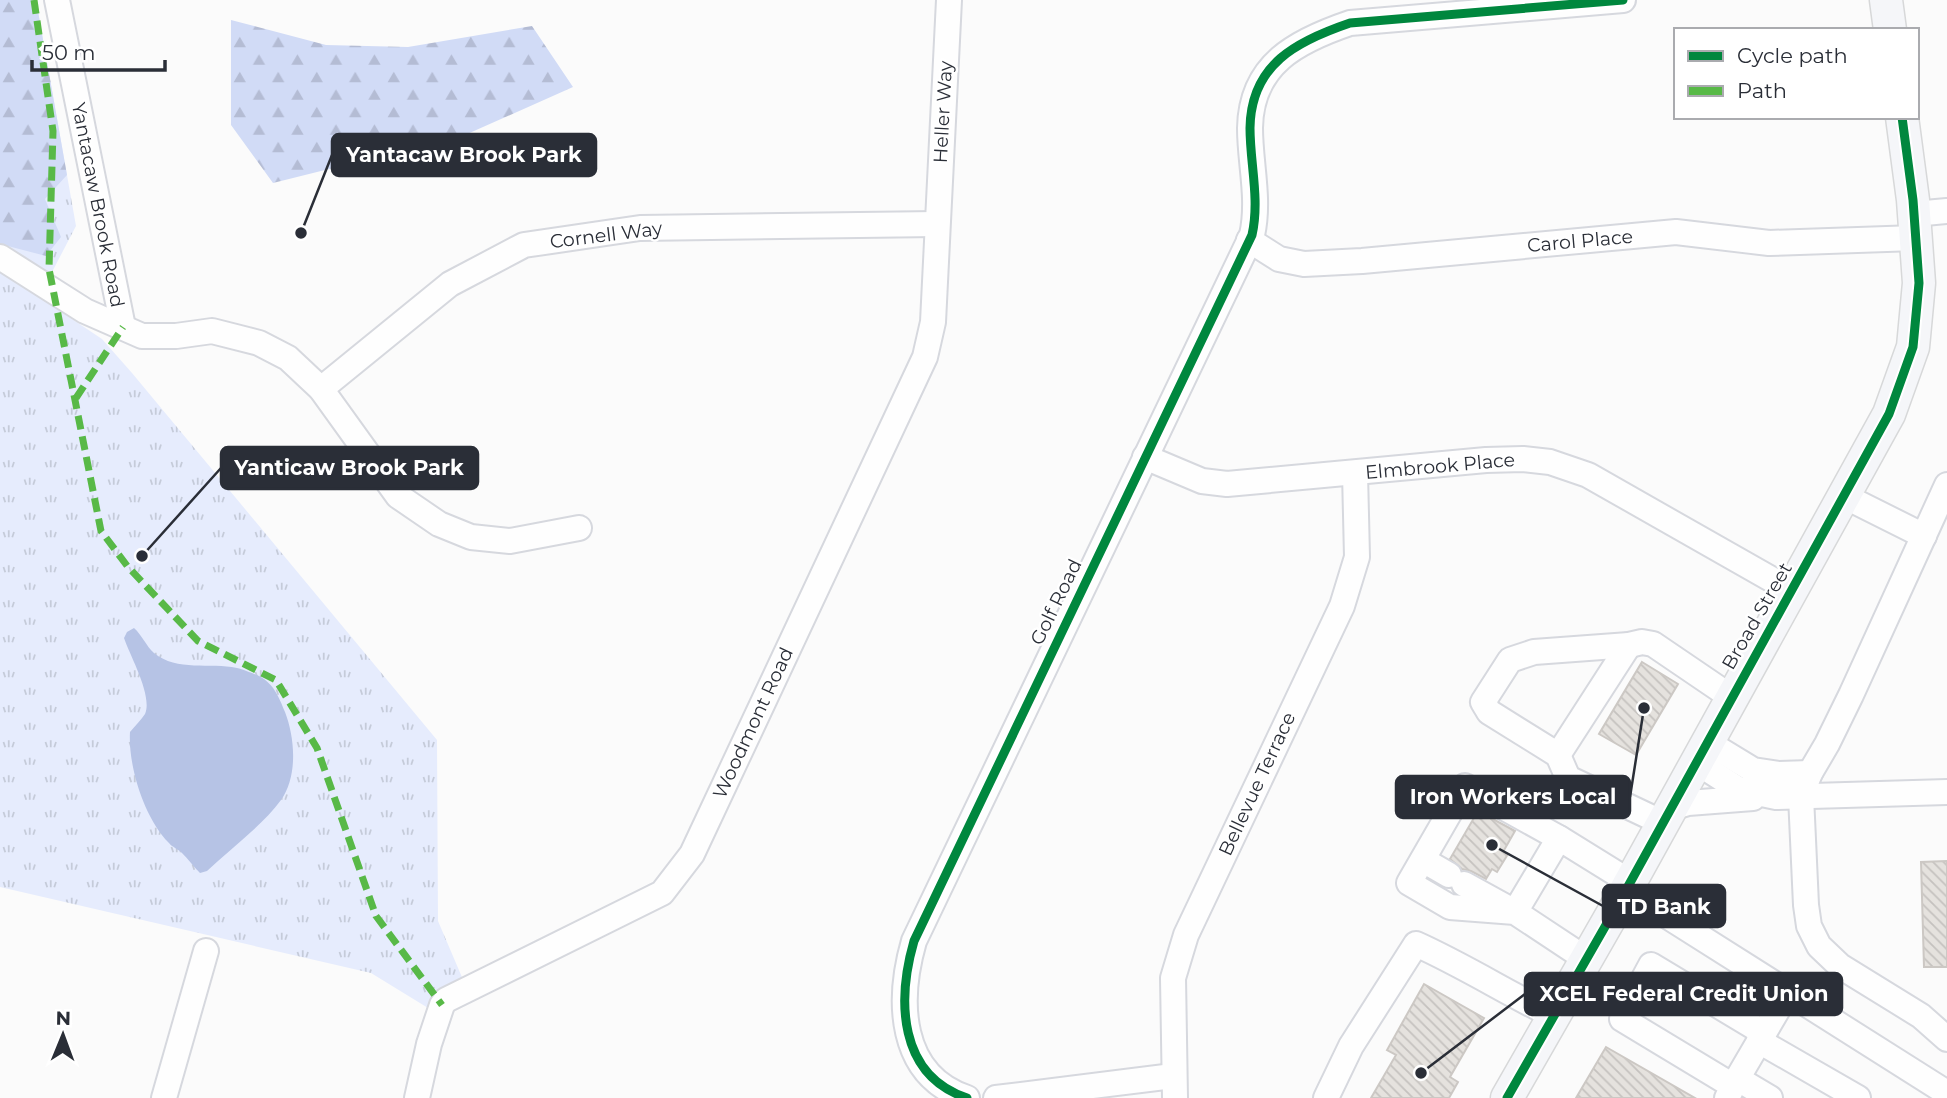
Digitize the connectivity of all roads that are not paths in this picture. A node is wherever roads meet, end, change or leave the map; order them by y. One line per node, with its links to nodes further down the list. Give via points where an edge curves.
1 (57, 0): 13 (street, Yantacaw Brook Road)
2 (949, 0): 9 (street, Heller Way)
3 (1623, 0): 5 (street, Golf Road)
4 (1886, 0): 6 (main road)
5 (1382, 10): 11 (street, Golf Road, via 1316,34 1287,51 1269,70 1250,126 1256,216)
6 (1890, 28)
7 (1902, 119): 10 (main road, Broad Street)
8 (1947, 211): 10 (street, Carol Place)
9 (937, 224): 14 (street, Cornell Way, via 640,228 524,245 450,284); 45 (street, Woodmont Road, via 933,322 925,357 692,854 662,893 446,1000)
10 (1915, 226): 11 (street, Carol Place, via 1769,243 1676,232 1304,264 1279,259); 18 (main road, Broad Street, via 1919,283 1913,347 1889,414)
11 (1249, 240): 15 (street, Golf Road)
12 (0, 257): 13 (street, via 85,311)
13 (123, 327): 14 (street, via 142,336 212,331 259,343 288,358)
14 (321, 389): 19 (street, via 398,496 439,524 471,537 510,541)
15 (1145, 457): 16 (street, Elmbrook Place, via 1202,481 1227,484); 46 (street, Golf Road, via 921,924 909,958 904,994 912,1048 940,1086)
16 (1355, 473): 21 (street, Elmbrook Place, via 1486,460 1550,462 1588,475); 41 (street, Bellevue Terrace, via 1357,557 1342,606 1182,946 1173,978)
17 (1947, 485): 20 (street)
18 (1848, 489): 20 (street); 21 (main road, Broad Street)
19 (579, 528)
20 (1928, 528): 26 (street)
21 (1792, 591): 23 (main road, Broad Street)
22 (1629, 645): 23 (street, via 1653,644); 25 (street); 25 (street, via 1534,652 1510,660 1483,702 1489,712)
23 (1731, 697): 24 (main road, Broad Street)
24 (1701, 752): 26 (street, via 1753,770); 28 (street, via 1738,789); 30 (main road, Broad Street)
25 (1558, 755): 30 (street, via 1568,778)
26 (1810, 773): 29 (street)
27 (1947, 792): 29 (street)
28 (1776, 796): 29 (street); 30 (street, via 1688,803)
29 (1801, 796): 40 (street, via 1806,905 1819,946 1840,966 1921,1016)
30 (1667, 815): 33 (main road, Broad Street)
31 (1559, 838): 32 (street, via 1465,786); 33 (street); 34 (street)
32 (1423, 860): 34 (street); 34 (street, via 1409,883 1450,907)
33 (1628, 886): 36 (main road, Broad Street); 37 (street)
34 (1515, 912): 36 (street)
35 (206, 951): 44 (street)
36 (1586, 959): 38 (main road, Broad Street)
37 (1788, 992): 39 (street); 43 (street)
38 (1553, 1016): 48 (street, via 1416,944 1351,1046); 49 (main road, Broad Street)
39 (1762, 1037): 42 (street); 42 (street, via 1651,965 1622,1019); 51 (street)
40 (1947, 1039)
41 (1174, 1087): 47 (street)
42 (1732, 1088): 50 (street)
43 (1947, 1093)
44 (164, 1098)
45 (416, 1098)
46 (967, 1098)
47 (996, 1098)
48 (1326, 1098)
49 (1507, 1098)
50 (1770, 1098)
51 (1858, 1098)

